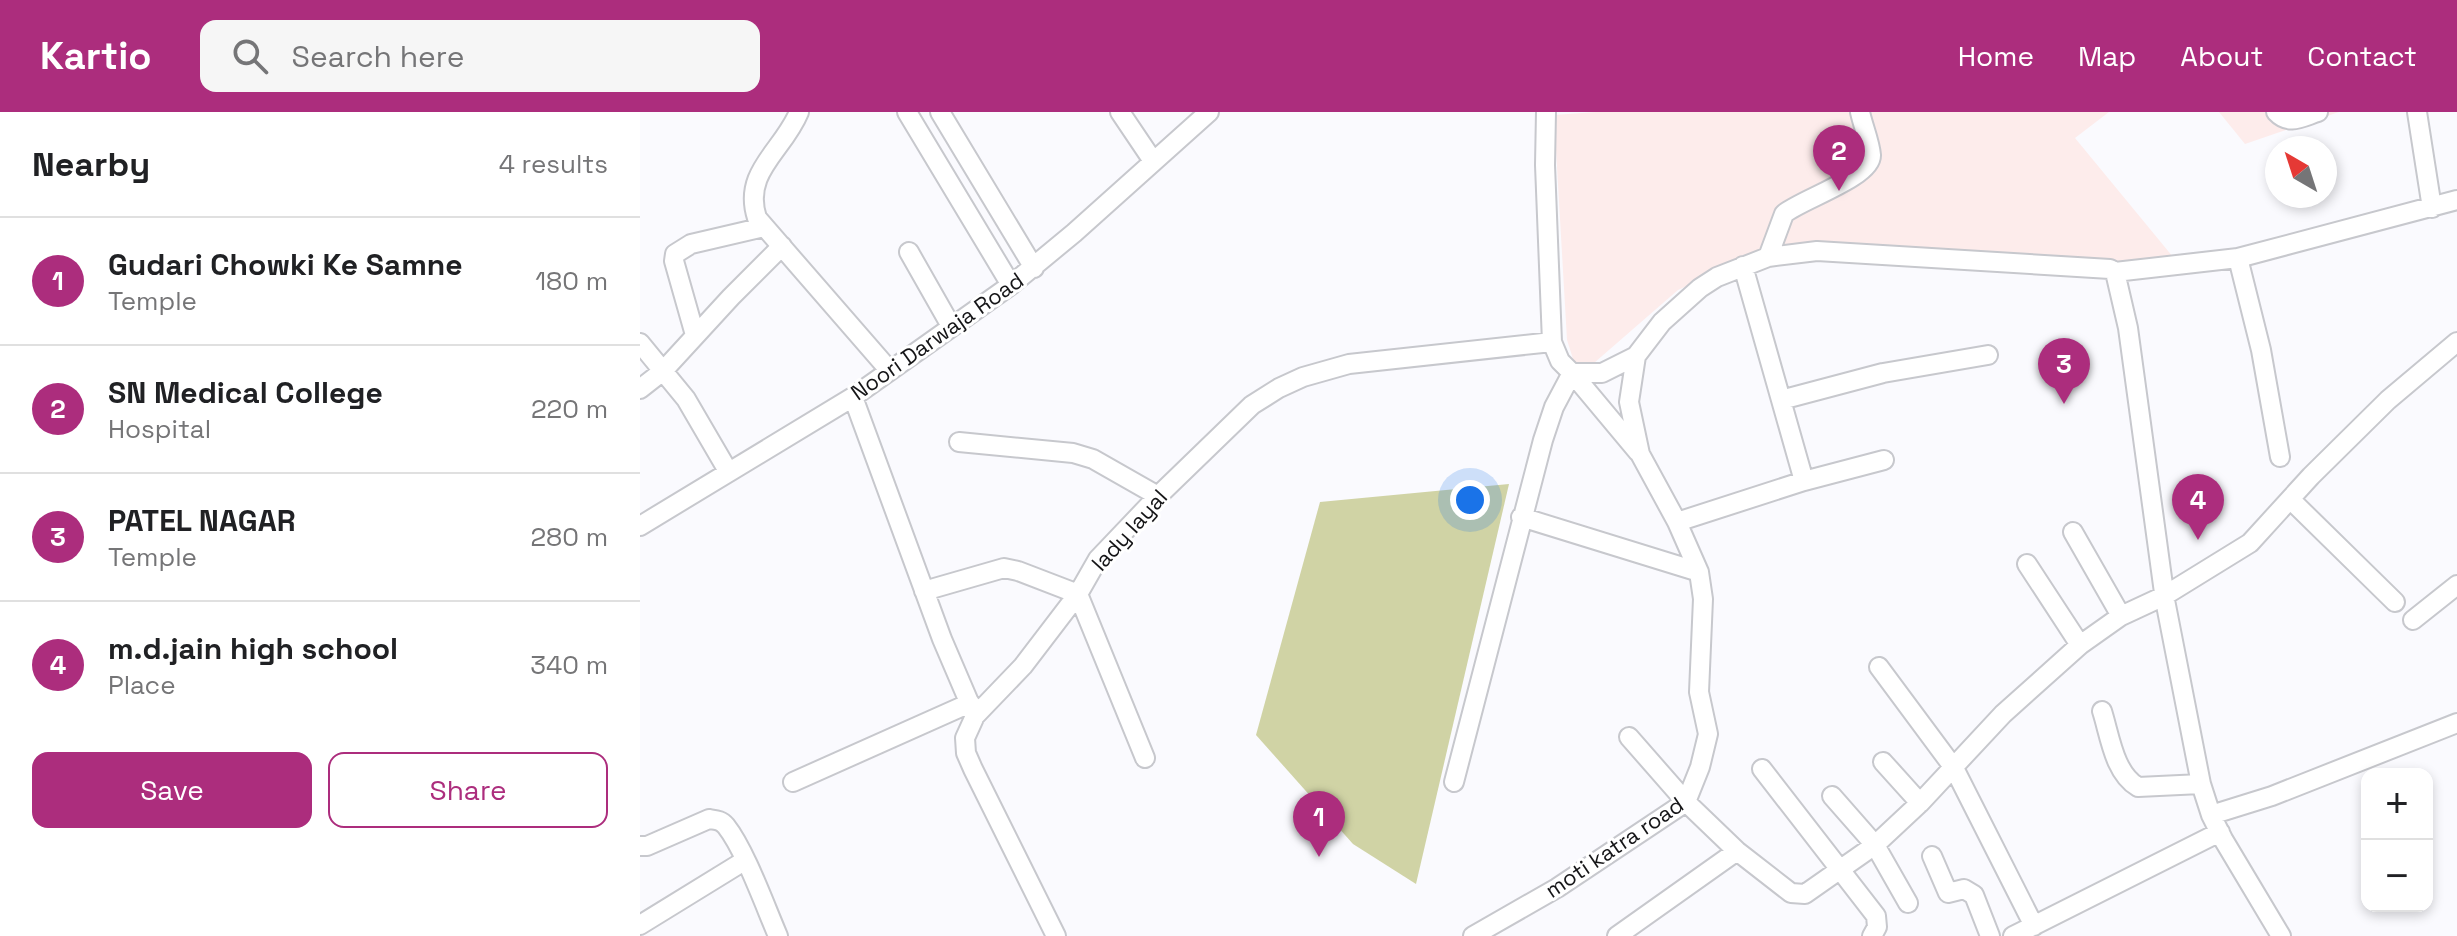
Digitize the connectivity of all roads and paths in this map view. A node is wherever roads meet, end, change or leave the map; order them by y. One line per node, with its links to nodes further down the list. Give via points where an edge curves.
1 (799, 112): 14 (street, via 752,189 753,206)
2 (907, 112): 22 (street)
3 (940, 112): 20 (street)
4 (1120, 112): 11 (street)
5 (1209, 112): 11 (street, Noori Darwaja Road)
6 (1546, 112): 25 (street)
7 (1860, 112): 17 (street, via 1870,164 1784,214)
8 (2276, 112): 9 (street, via 2286,120)
9 (2318, 112)
10 (2417, 112): 13 (street)
11 (1153, 161): 20 (street, Noori Darwaja Road)
12 (2457, 200): 13 (street)
13 (2432, 208): 18 (street)
14 (764, 227): 15 (street); 24 (street, via 691,244 675,254)
15 (782, 246): 24 (street); 31 (street)
16 (909, 252): 23 (street)
17 (1768, 257): 19 (street); 21 (street, via 1817,251)
18 (2238, 258): 21 (street); 38 (street)
19 (1743, 266): 29 (street, via 1692,295); 35 (street)
20 (1034, 268): 22 (street, Noori Darwaja Road)
21 (2115, 272): 53 (street, via 2128,328)
22 (1011, 285): 23 (street, Noori Darwaja Road)
23 (951, 326): 31 (street, Noori Darwaja Road)
24 (695, 335): 30 (street)
25 (1552, 342): 32 (street); 42 (street, lady layal, via 1349,364 1303,377 1252,405)
26 (2457, 342): 43 (street, via 2388,400)
27 (640, 343): 30 (street)
28 (1988, 355): 35 (street, via 1883,373)
29 (1636, 356): 32 (street, via 1602,373); 37 (street, moti katra road, via 1629,402)
30 (663, 371): 33 (street); 40 (street, via 686,399)
31 (890, 371): 34 (street, Noori Darwaja Road)
32 (1572, 373): 37 (street); 44 (street, via 1554,407)
33 (640, 389)
34 (853, 397): 40 (street, Noori Darwaja Road); 51 (street)
35 (1781, 400): 41 (street)
36 (959, 442): 42 (street, via 1083,456)
37 (1640, 454): 45 (street, moti katra road)
38 (2280, 457)
39 (1884, 460): 41 (street)
40 (728, 471): 46 (street, Noori Darwaja Road)
41 (1804, 481): 45 (street)
42 (1158, 496): 52 (street, lady layal, via 1098,559)
43 (2291, 500): 53 (street, via 2250,543); 54 (street)
44 (1521, 517): 49 (street); 68 (street)
45 (1677, 522): 49 (street, moti katra road)
46 (640, 526)
47 (2073, 532): 55 (street)
48 (2027, 564): 57 (street)
49 (1699, 572): 71 (street, moti katra road, via 1704,624 1699,692 1708,734)
50 (2457, 585): 56 (street)
51 (924, 591): 52 (street, via 1004,568); 59 (street)
52 (1078, 594): 59 (street, lady layal, via 1012,680); 63 (street)
53 (2164, 596): 55 (street); 69 (street)
54 (2395, 602)
55 (2121, 616): 57 (street)
56 (2413, 620)
57 (2080, 645): 65 (street, via 2003,714)
58 (1879, 667): 65 (street)
59 (972, 709): 67 (street); 85 (street, via 966,753)
60 (2102, 711): 69 (street, via 2122,773 2131,783)
61 (2457, 723): 73 (street)
62 (1629, 737): 71 (street)
63 (1145, 758)
64 (1883, 762): 72 (street)
65 (1954, 768): 72 (street); 83 (street)
66 (1762, 769): 80 (street)
67 (793, 782)
68 (1454, 782)
69 (2201, 784): 73 (street)
70 (1832, 796): 75 (street)
71 (1686, 802): 77 (street); 86 (street, moti katra road, via 1557,888)
72 (1920, 803): 75 (street)
73 (2211, 815): 74 (street)
74 (2220, 832): 83 (street); 90 (street)
75 (1875, 845): 80 (street); 81 (street)
76 (640, 846): 79 (street, via 718,820)
77 (1737, 851): 80 (street, via 1791,893 1805,894); 87 (street)
78 (1932, 856): 89 (street, via 1948,893 1964,889 1974,895)
79 (744, 861): 82 (street); 84 (street)
80 (1841, 871): 88 (street, via 1876,916)
81 (1908, 903)
82 (640, 925)
83 (2024, 932)
84 (778, 936)
85 (1056, 936)
86 (1473, 936)
87 (1617, 936)
88 (1872, 936)
89 (1990, 936)
90 (2281, 936)

